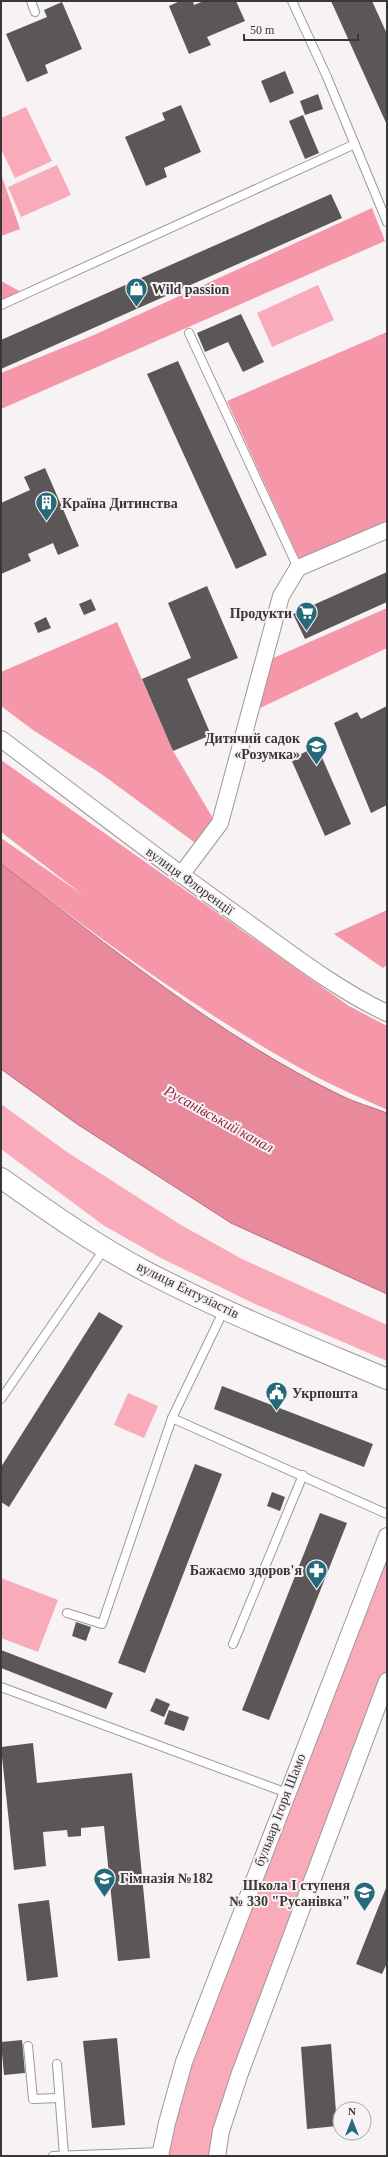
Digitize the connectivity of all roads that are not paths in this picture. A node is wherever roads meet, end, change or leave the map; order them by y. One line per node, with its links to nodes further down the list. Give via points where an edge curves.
1 (30, 1): 3 (lane)
2 (292, 1): 4 (lane)
3 (35, 12)
4 (355, 144): 5 (lane); 6 (lane)
5 (387, 222)
6 (1, 305)
7 (189, 333): 9 (lane)
8 (387, 530): 9 (street)
9 (298, 568): 11 (street, via 281,596 220,823)
10 (1, 738): 11 (street, вулиця Флоренції)
11 (181, 875): 12 (street, вулиця Флоренції, via 296,957 371,1005)
12 (387, 1012)
13 (1, 1178): 14 (street, вулиця Ентузіастів)
14 (105, 1248): 15 (street, вулиця Ентузіастів, via 149,1273); 17 (lane, via 88,1269)
15 (224, 1309): 16 (street, вулиця Ентузіастів); 18 (lane)
16 (387, 1379)
17 (1, 1399)
18 (172, 1418): 19 (lane); 22 (lane, via 102,1624)
19 (303, 1475): 20 (lane); 23 (lane)
20 (387, 1514)
21 (387, 1536): 26 (street, бульвар Ігоря Шамо)
22 (67, 1613)
23 (233, 1644)
24 (387, 1681): 33 (street, via 240,2073 221,2131)
25 (1, 1687): 26 (lane)
26 (287, 1793): 30 (street, бульвар Ігоря Шамо, via 184,2062)
27 (28, 2046): 29 (lane, via 33,2098)
28 (57, 2064): 29 (lane)
29 (59, 2098): 32 (lane)
30 (161, 2154): 32 (lane)
31 (53, 2156): 32 (lane)
32 (64, 2156)
33 (216, 2156)

